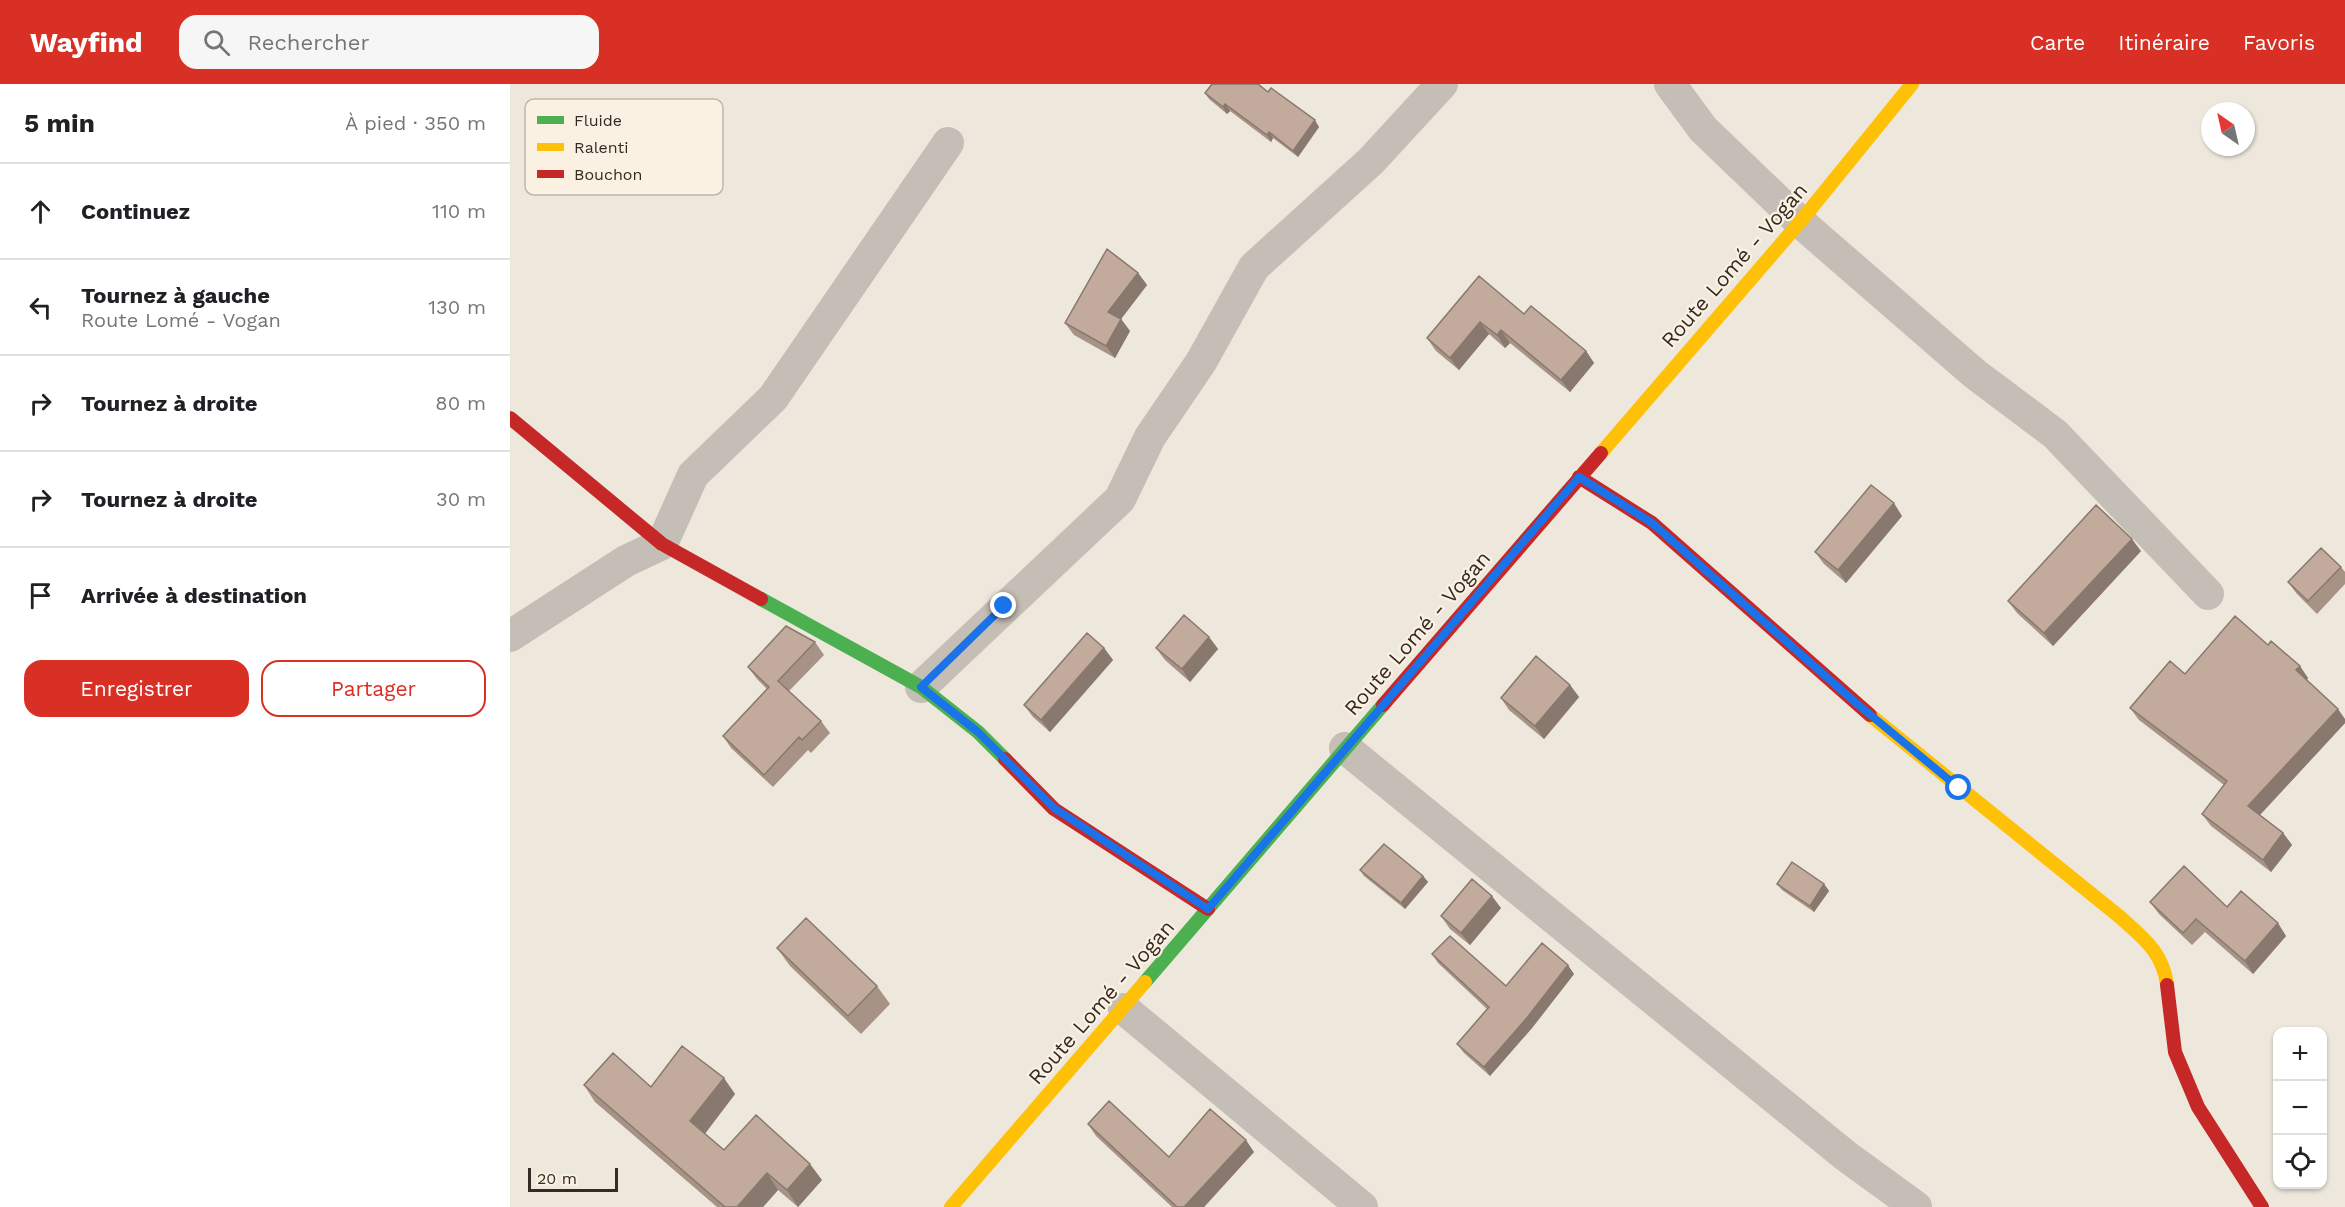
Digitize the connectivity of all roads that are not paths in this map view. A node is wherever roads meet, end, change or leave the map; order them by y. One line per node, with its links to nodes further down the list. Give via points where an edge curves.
1 (1443, 84): 11 (street, via 1371,161 1254,267 1201,362 1150,437 1120,499)
2 (1670, 84): 5 (street, via 1703,129)
3 (1912, 84): 5 (street, Route Lomé - Vogan)
4 (948, 143): 8 (street, via 773,398 693,475)
5 (1800, 222): 7 (street, Route Lomé - Vogan); 9 (street, via 1975,374 2055,434)
6 (510, 418): 8 (street)
7 (1579, 477): 12 (street, Route Lomé - Vogan); 18 (street, via 1652,523 1856,703 2151,946 2165,967 2175,1052 2198,1107)
8 (662, 544): 10 (street, via 626,561); 11 (street)
9 (2208, 594)
10 (510, 636)
11 (921, 687): 13 (street, via 978,732 1054,808)
12 (1345, 748): 13 (street, Route Lomé - Vogan); 17 (street, via 1846,1156)
13 (1208, 909): 14 (street, Route Lomé - Vogan)
14 (1124, 1010): 15 (street, Route Lomé - Vogan); 16 (street)
15 (951, 1207)
16 (1362, 1207)
17 (1916, 1207)
18 (2262, 1207)

